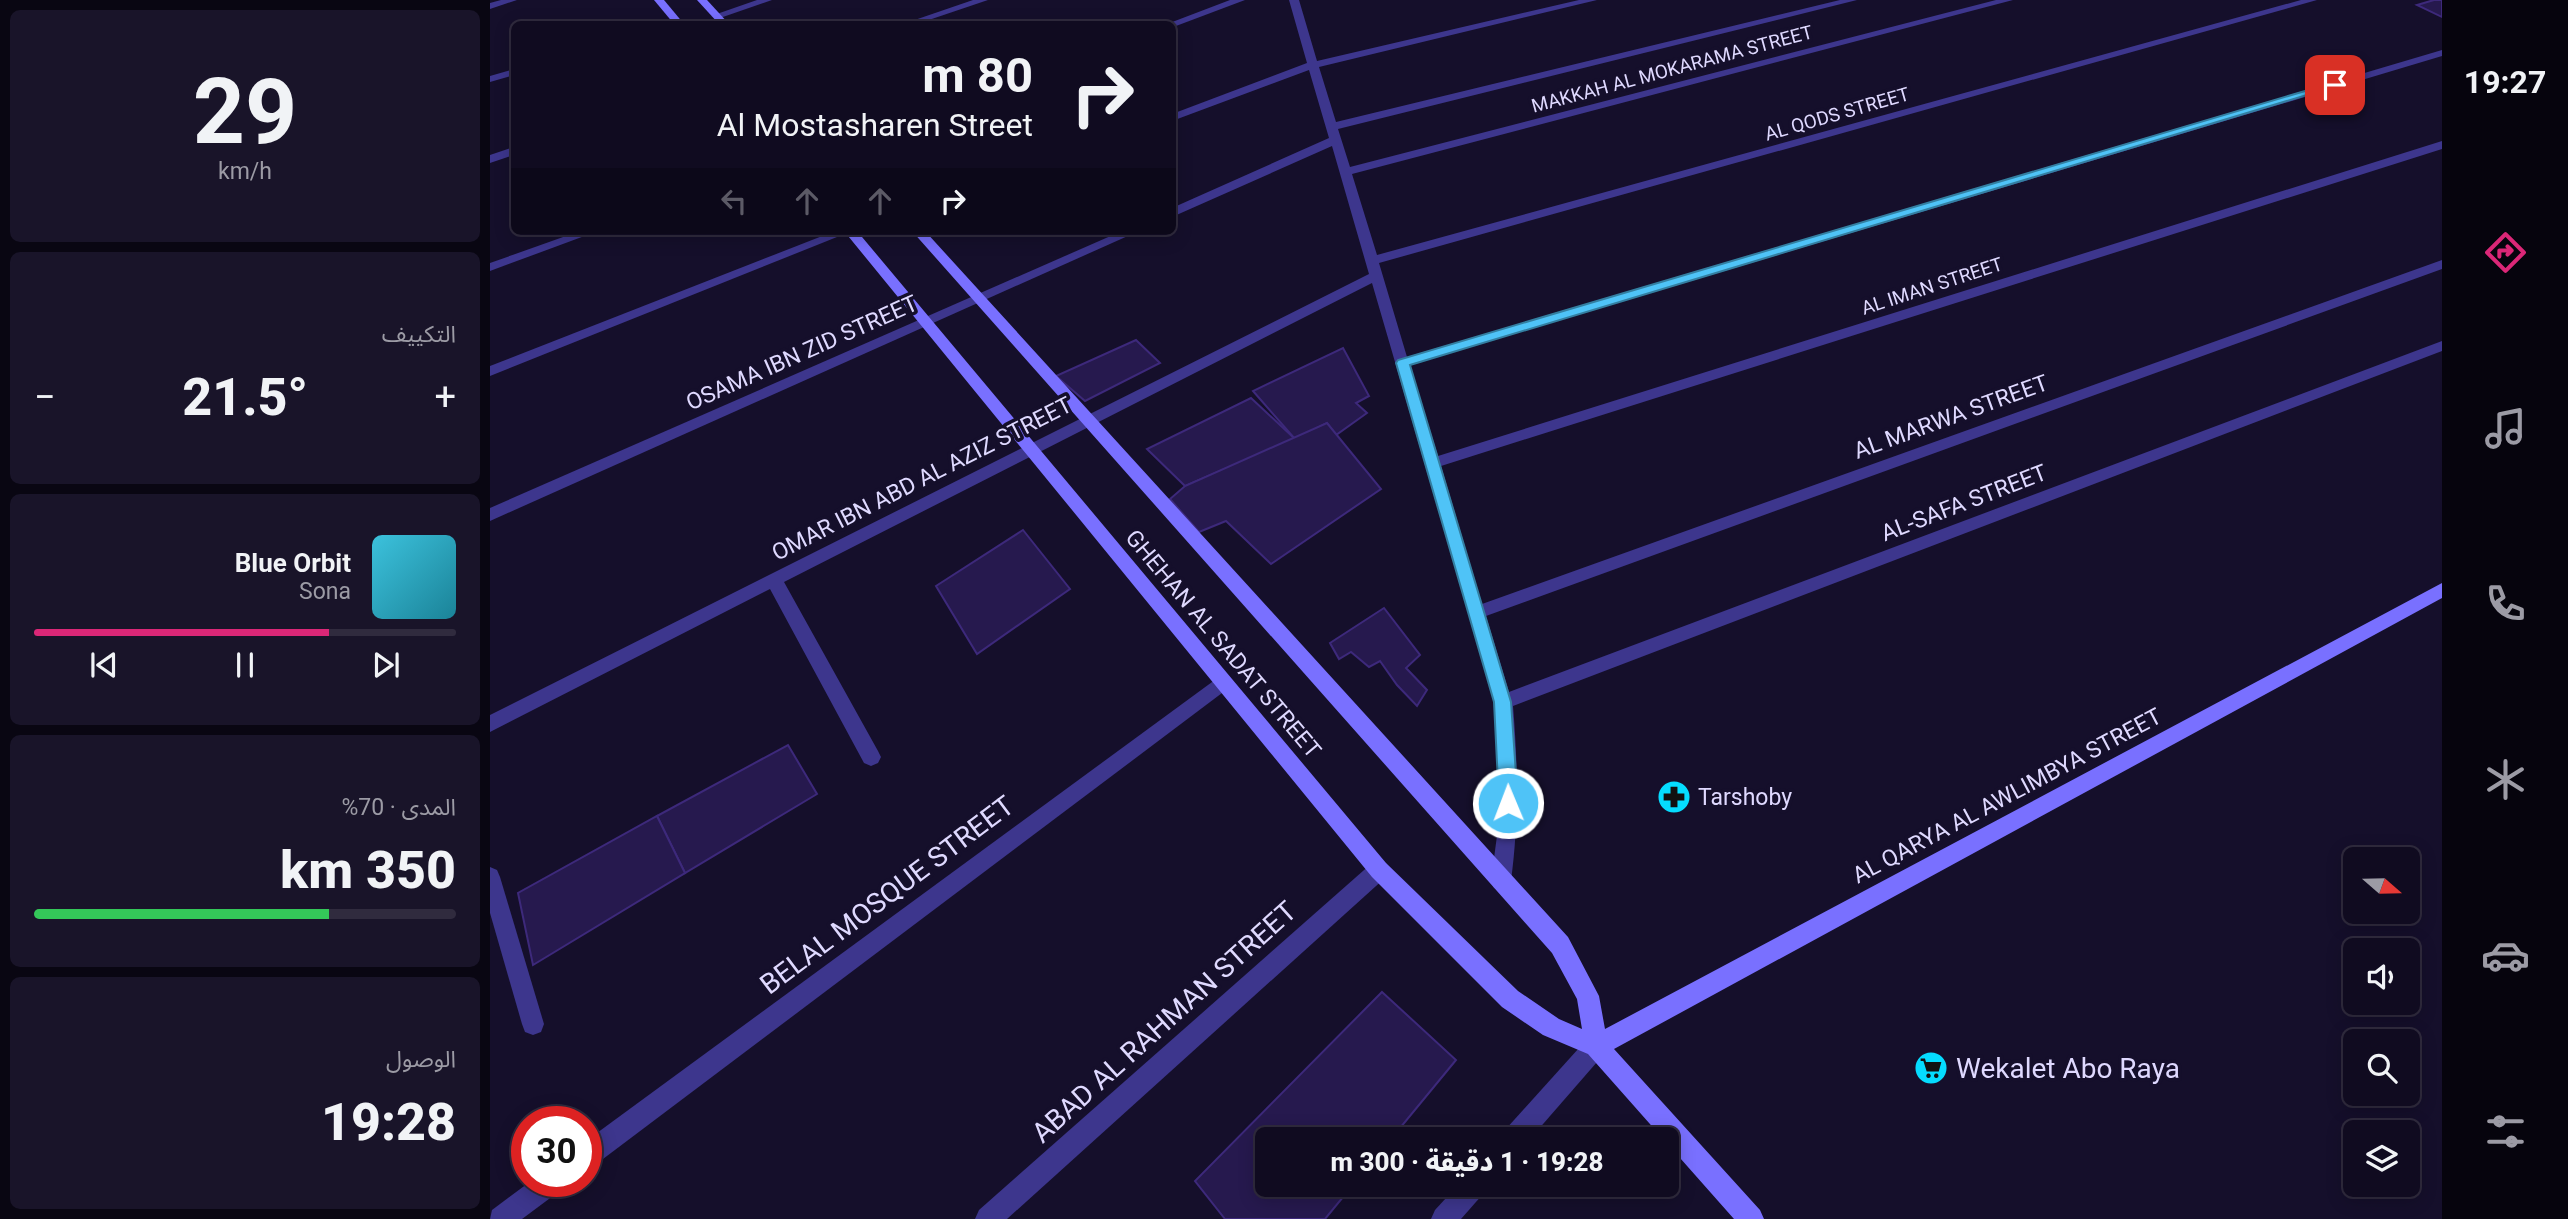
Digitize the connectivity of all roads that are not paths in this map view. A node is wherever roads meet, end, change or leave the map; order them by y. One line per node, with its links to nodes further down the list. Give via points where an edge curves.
1 (512, 0): 12 (street)
2 (659, 0): 14 (main road)
3 (702, 0): 13 (main road)
4 (767, 0): 13 (street)
5 (983, 0): 15 (street)
6 (1240, 0): 16 (street)
7 (1592, 0): 18 (street)
8 (1852, 0): 22 (street)
9 (2008, 0): 26 (street, MAKKAH AL MOKARAMA STREET)
10 (2312, 0): 35 (street, AL QODS STREET)
11 (1297, 2): 18 (street)
12 (490, 6)
13 (720, 20)
14 (674, 21)
15 (917, 21)
16 (1176, 23)
17 (2442, 53): 39 (street)
18 (1313, 65): 21 (street); 22 (street)
19 (511, 73): 20 (street)
20 (490, 79)
21 (1176, 116)
22 (1333, 134): 26 (street); 27 (street)
23 (2442, 145): 43 (street, AL IMAN STREET)
24 (511, 153): 25 (street)
25 (490, 159)
26 (1344, 172): 35 (street)
27 (1176, 211)
28 (581, 235): 34 (street)
29 (838, 235): 40 (street)
30 (851, 235): 37 (main road, GHEHAN AL SADAT STREET)
31 (922, 235): 36 (main road, GHEHAN AL SADAT STREET)
32 (1124, 235): 36 (street, OSAMA IBN ZID STREET)
33 (2442, 264): 47 (street, AL MARWA STREET)
34 (490, 267)
35 (1373, 269): 39 (street); 41 (street, OMAR IBN ABD AL AZIZ STREET)
36 (979, 300): 37 (street, OSAMA IBN ZID STREET); 41 (main road, GHEHAN AL SADAT STREET)
37 (926, 323): 42 (main road, GHEHAN AL SADAT STREET); 44 (street, OSAMA IBN ZID STREET)
38 (2442, 346): 49 (street, AL-SAFA STREET)
39 (1402, 363): 43 (street)
40 (490, 371)
41 (1088, 419): 42 (street, OMAR IBN ABD AL AZIZ STREET); 54 (main road, GHEHAN AL SADAT STREET)
42 (1031, 449): 45 (street, OMAR IBN ABD AL AZIZ STREET); 48 (main road, GHEHAN AL SADAT STREET)
43 (1433, 463): 47 (street)
44 (490, 515)
45 (774, 580): 50 (street, OMAR IBN ABD AL AZIZ STREET); 51 (street)
46 (2442, 590): 56 (main road, AL QARYA AL AWLIMBYA STREET)
47 (1476, 613): 49 (street)
48 (1223, 682): 52 (main road, GHEHAN AL SADAT STREET); 58 (street, BELAL MOSQUE STREET)
49 (1503, 702): 54 (street, via 1509,777)
50 (490, 724)
51 (871, 757)
52 (1379, 870): 56 (main road, GHEHAN AL SADAT STREET, via 1510,999 1551,1027); 62 (street, ABAD AL RAHMAN STREET)
53 (490, 877): 55 (street)
54 (1501, 881): 56 (main road, GHEHAN AL SADAT STREET, via 1560,945 1588,996)
55 (533, 1024)
56 (1596, 1046): 57 (street); 64 (main road, GHEHAN AL SADAT STREET)
57 (1525, 1127)
58 (602, 1144)
59 (531, 1197): 61 (street)
60 (1463, 1197): 63 (street)
61 (501, 1219)
62 (988, 1219)
63 (1444, 1219)
64 (1751, 1219)

